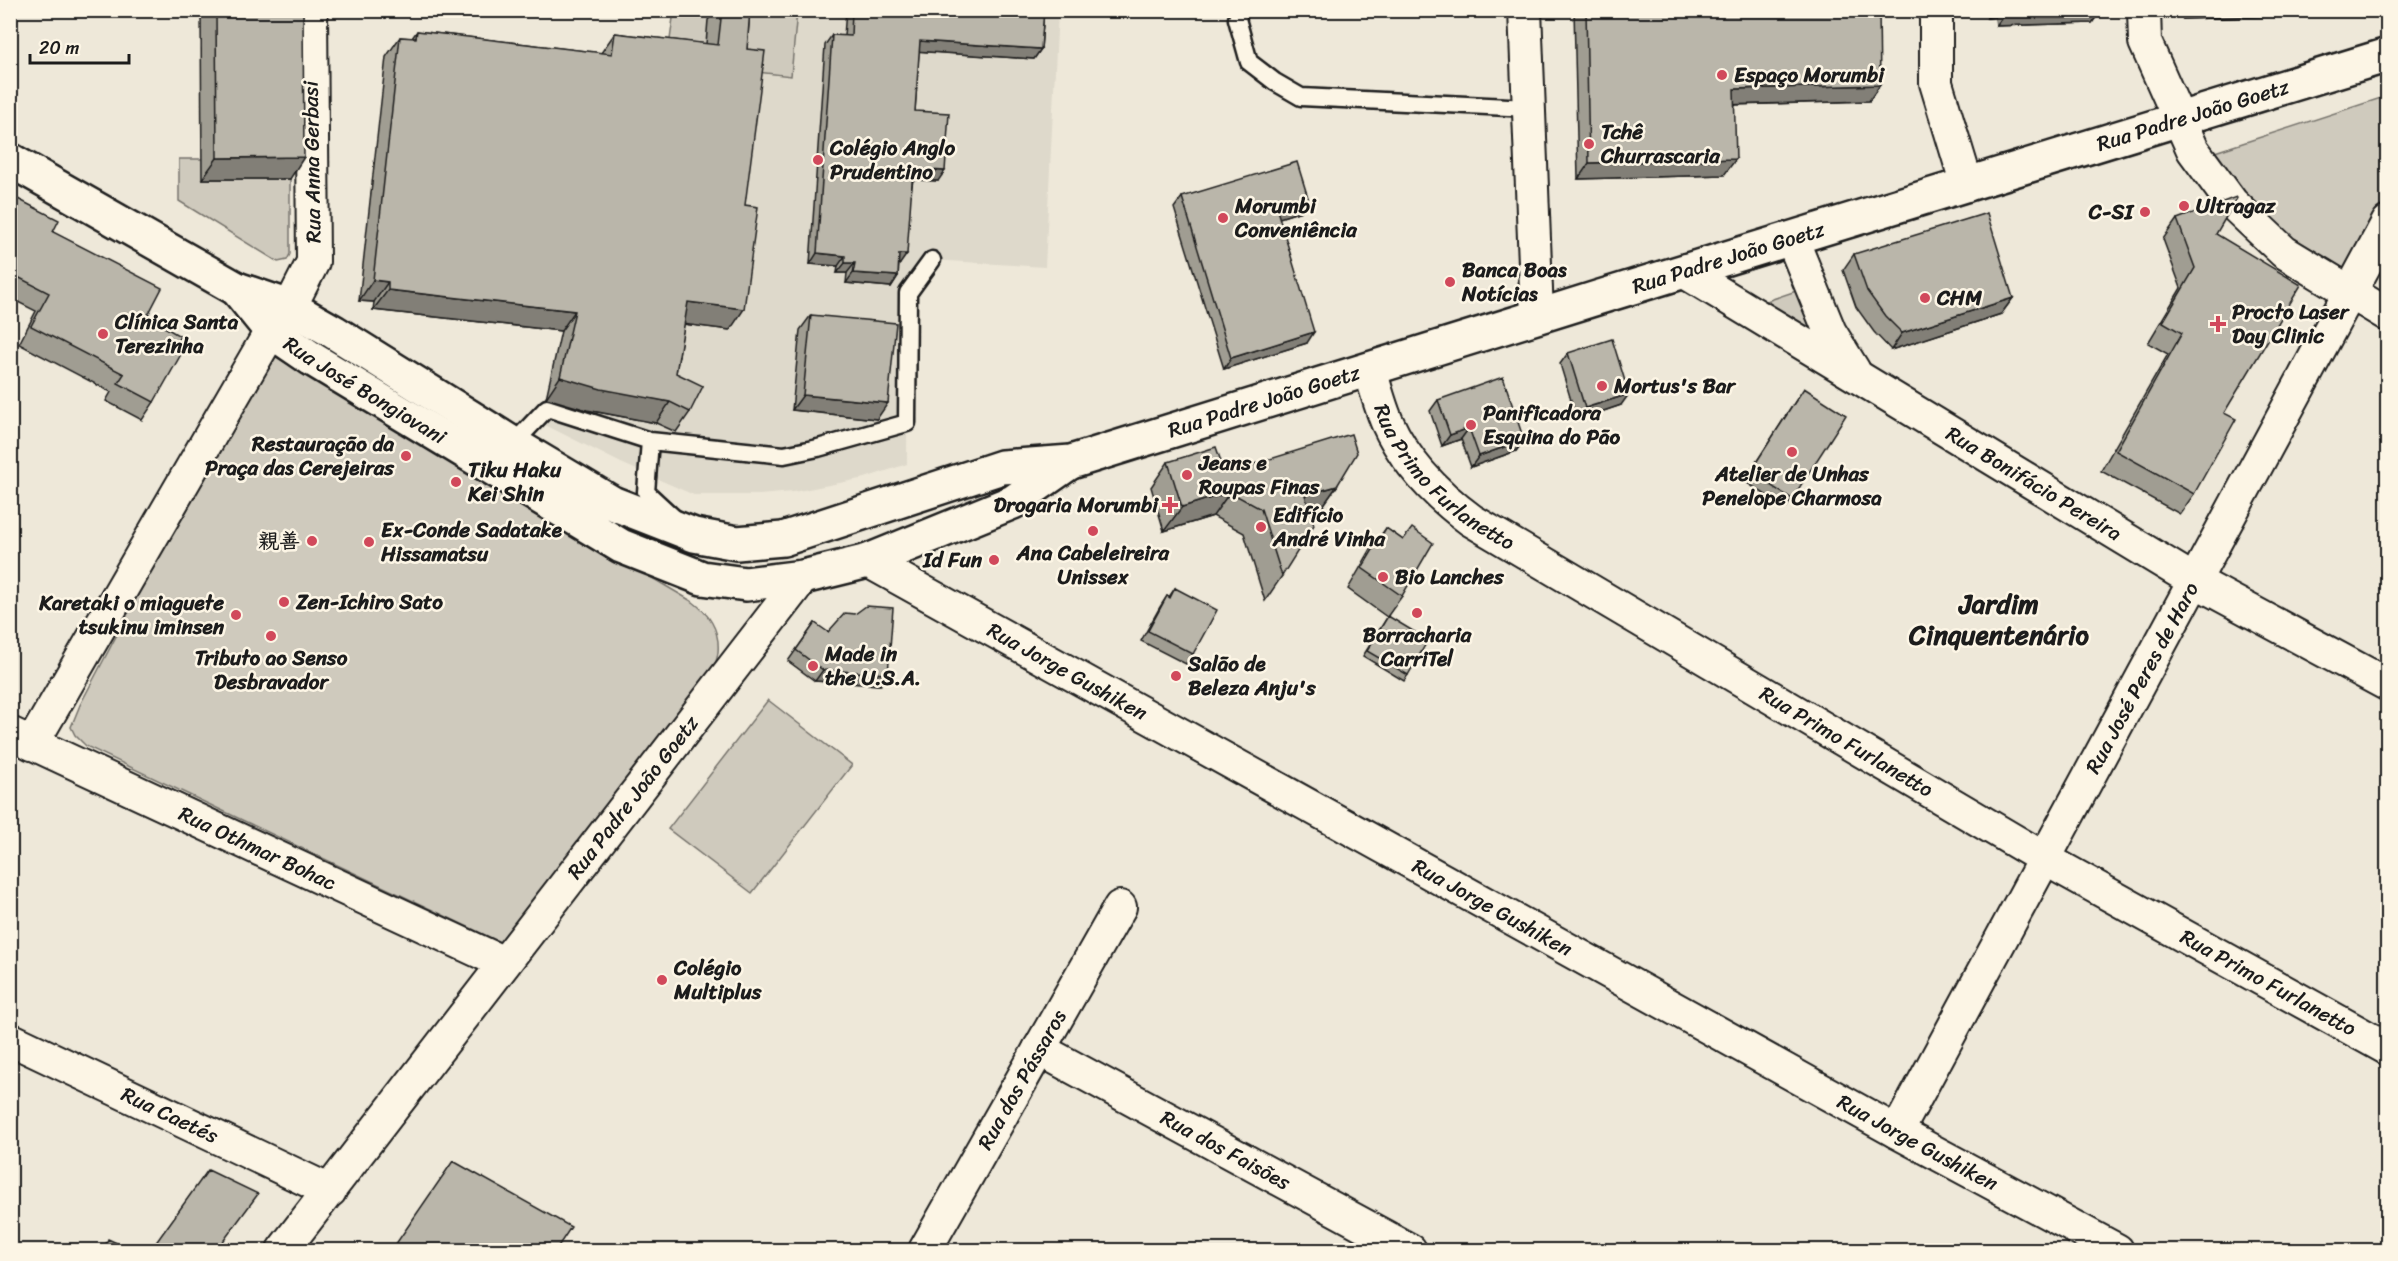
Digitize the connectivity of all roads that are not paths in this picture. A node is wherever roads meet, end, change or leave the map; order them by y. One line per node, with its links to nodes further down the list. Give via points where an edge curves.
1 (310, 10): 18 (street, Rua Anna Gerbasi, via 313,262)
2 (1240, 10): 7 (lane, via 1236,19 1249,62 1301,96)
3 (1525, 10): 7 (street)
4 (1936, 10): 10 (street, via 1936,83)
5 (2144, 10): 8 (street, via 2145,42)
6 (2388, 55): 8 (street, Rua Padre João Goetz)
7 (1529, 108): 16 (street)
8 (2180, 119): 10 (street, Rua Padre João Goetz); 15 (street, via 2193,150 2232,204 2284,252)
9 (10, 160): 18 (street, Rua José Bongiovani, via 237,289)
10 (1967, 185): 12 (street, Rua Padre João Goetz)
11 (2388, 222): 15 (street, Rua José Peres de Haro)
12 (1792, 239): 14 (street, Rua Padre João Goetz); 20 (street, via 1830,332)
13 (932, 260): 21 (lane, via 908,292 907,423 783,455)
14 (1685, 272): 16 (street, Rua Padre João Goetz); 20 (street, Rua Bonifácio Pereira)
15 (2348, 293): 17 (street); 27 (street, Rua José Peres de Haro)
16 (1538, 315): 19 (street, Rua Padre João Goetz)
17 (2388, 315)
18 (280, 319): 22 (street, Rua José Bongiovani, via 334,332); 26 (street, Rua José Bongiovani, via 312,359 621,546 702,578 746,584); 29 (street, Rua Anna Gerbasi)
19 (1370, 369): 23 (street, Rua Padre João Goetz); 30 (street, Rua Primo Furlanetto, via 1387,423 1407,456 1442,498 1461,513)
20 (1858, 376): 27 (street, Rua Bonifácio Pereira)
21 (650, 441): 22 (lane, via 547,408); 24 (lane, via 646,492)
22 (513, 444): 24 (street, Rua José Bongiovani, via 612,503)
23 (1071, 462): 24 (street, Rua Padre João Goetz, via 1002,467 783,539 737,543); 25 (street, Rua Padre João Goetz, via 1013,502)
24 (694, 536)
25 (868, 561): 26 (street, Rua Padre João Goetz); 36 (street, Rua Jorge Gushiken)
26 (803, 578): 32 (street, Rua Padre João Goetz)
27 (2193, 580): 28 (street, Rua Bonifácio Pereira); 30 (street, Rua José Peres de Haro)
28 (2388, 685)
29 (21, 738): 32 (street, Rua Othmar Bohac)
30 (2045, 859): 35 (street, Rua Primo Furlanetto); 36 (street, Rua José Peres de Haro)
31 (1120, 907): 34 (street, Rua dos Pássaros)
32 (504, 963): 37 (street, Rua Padre João Goetz)
33 (10, 1039): 37 (street, Rua Caetés)
34 (1039, 1049): 39 (street, Rua dos Pássaros); 40 (street, Rua dos Faisões)
35 (2388, 1050)
36 (1897, 1132): 41 (street, Rua Jorge Gushiken)
37 (330, 1191): 38 (street, Rua Padre João Goetz)
38 (283, 1251)
39 (925, 1251)
40 (1410, 1251)
41 (2117, 1251)

